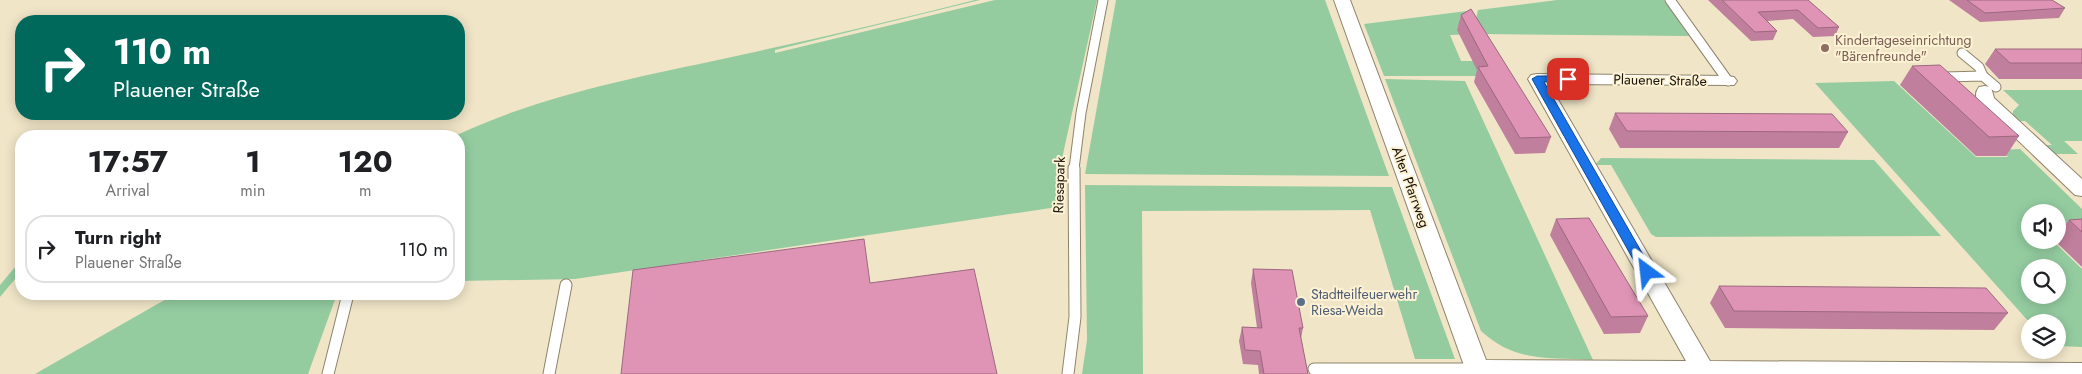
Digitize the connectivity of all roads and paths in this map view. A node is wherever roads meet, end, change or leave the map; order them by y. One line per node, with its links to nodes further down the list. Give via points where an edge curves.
1 (1103, 0): 17 (lane, Riesapark, via 1074,163 1075,317)
2 (1342, 0): 13 (street, Alter Pfarrweg)
3 (1670, 0): 6 (lane)
4 (1962, 53): 7 (lane, via 1979,67)
5 (1945, 77): 7 (lane)
6 (1728, 82): 12 (street, Plauener Straße, via 1537,79)
7 (1988, 84): 8 (street, via 1985,99)
8 (2082, 190)
9 (566, 286): 16 (lane)
10 (347, 300): 15 (lane)
11 (1314, 369): 13 (lane)
12 (1703, 370): 13 (street); 14 (street)
13 (1478, 372)
14 (2082, 372)
15 (328, 374)
16 (549, 374)
17 (1068, 374)

